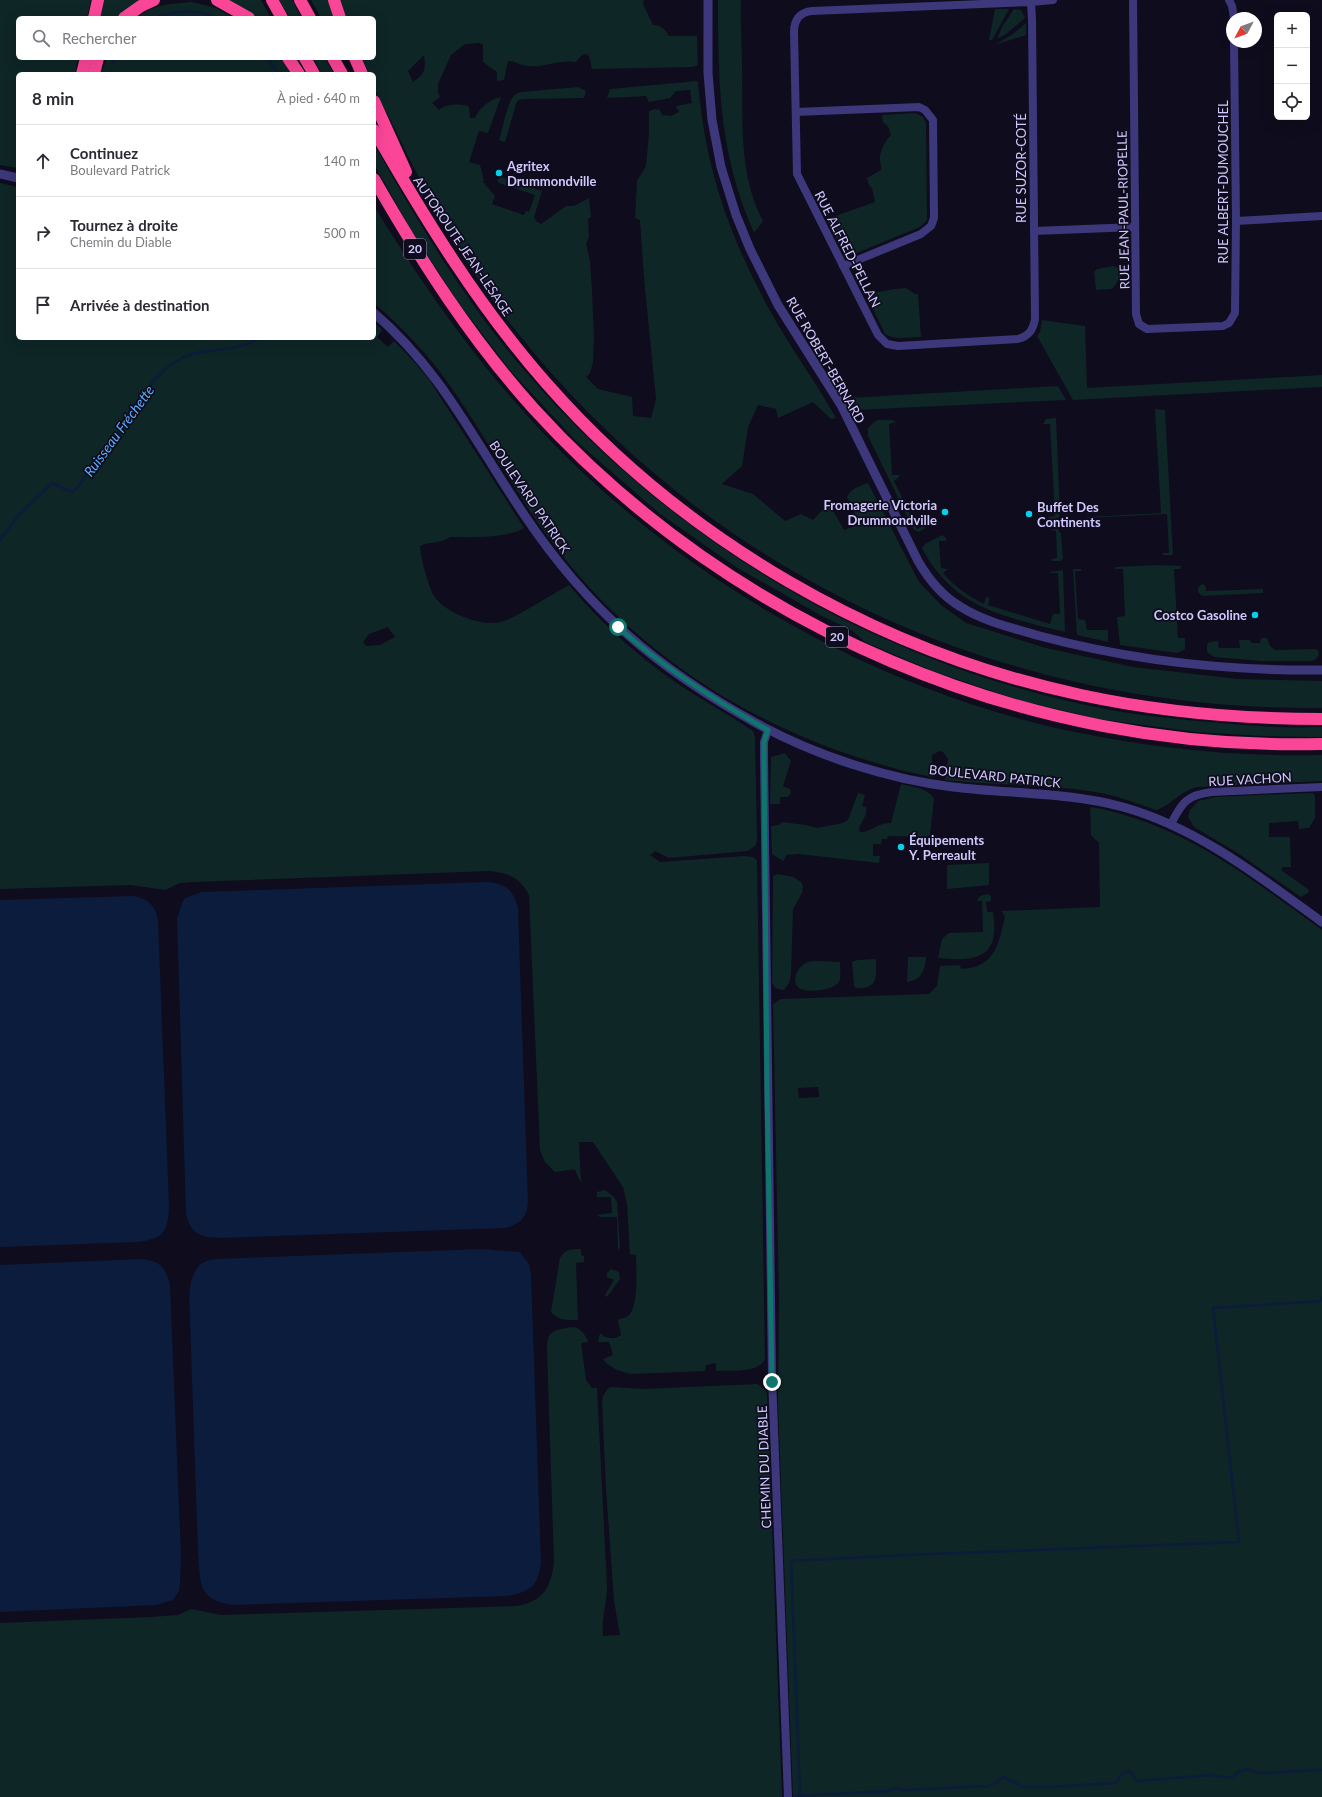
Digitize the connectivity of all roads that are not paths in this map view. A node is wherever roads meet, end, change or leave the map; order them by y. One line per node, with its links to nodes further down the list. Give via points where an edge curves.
1 (98, 0): 13 (highway)
2 (154, 0): 14 (highway)
3 (217, 0): 15 (highway)
4 (272, 0): 16 (highway)
5 (300, 0): 17 (highway)
6 (334, 0): 18 (highway)
7 (708, 0): 47 (street, RUE ROBERT-BERNARD, via 708,73 712,120 721,167 738,221 778,305 836,396 918,561 938,588 960,606 987,620 1103,651 1196,666)
8 (1053, 0): 11 (street)
9 (1133, 0): 41 (street, RUE JEAN-PAUL-RIOPELLE)
10 (1229, 0): 12 (street)
11 (1031, 1): 33 (street, RUE ALFRED-PELLAN, via 807,12 799,16 794,28); 42 (street, RUE SUZOR-COTÉ)
12 (1233, 12)
13 (94, 16)
14 (127, 16)
15 (245, 16)
16 (281, 16)
17 (309, 16)
18 (339, 16)
19 (1234, 48): 39 (street, RUE ALBERT-DUMOUCHEL)
20 (86, 60): 26 (highway)
21 (98, 60): 27 (highway)
22 (289, 60): 28 (highway)
23 (306, 60): 29 (highway)
24 (334, 60): 30 (highway)
25 (356, 60): 31 (highway)
26 (82, 72)
27 (94, 72)
28 (298, 72)
29 (313, 72)
30 (341, 72)
31 (361, 72)
32 (376, 105): 40 (highway)
33 (796, 112): 43 (street, RUE ALFRED-PELLAN, via 797,174); 43 (street, via 912,107 925,110 932,120 934,218 931,226 921,234)
34 (376, 133): 40 (highway, AUTOROUTE JEAN-LESAGE / 20)
35 (0, 174): 36 (street)
36 (16, 178)
37 (376, 183): 50 (highway, 20, via 408,239 450,302 494,362 535,410 587,462 649,516 701,556 759,593 829,632 892,662 956,687 1031,710 1094,725 1173,737 1260,744)
38 (1322, 216): 39 (street)
39 (1236, 221): 45 (street, RUE ALBERT-DUMOUCHEL, via 1236,311)
40 (429, 224): 48 (highway, AUTOROUTE JEAN-LESAGE / 20, via 476,295 515,346 553,391 602,441 645,480 698,522 810,593 919,645 1050,688 1112,701 1199,713)
41 (1135, 227): 42 (street); 45 (street, RUE JEAN-PAUL-RIOPELLE, via 1136,314 1141,326 1152,330 1220,327)
42 (1034, 231): 46 (street, RUE SUZOR-COTÉ, via 1035,320)
43 (843, 266): 46 (street, RUE ALFRED-PELLAN, via 878,335 891,346 1018,339)
44 (376, 314): 49 (street, BOULEVARD PATRICK, via 408,345 440,383 524,515 560,565 587,596 618,627 662,664 704,693)
45 (1231, 321)
46 (1030, 333)
47 (1322, 670)
48 (1322, 719)
49 (768, 730): 52 (street, BOULEVARD PATRICK, via 822,752 900,777 952,787 1084,798 1133,810); 54 (street, CHEMIN DU DIABLE, via 764,746 764,765 772,1361)
50 (1322, 744)
51 (1322, 787): 52 (street, RUE VACHON, via 1200,794 1184,801)
52 (1171, 824): 53 (street, BOULEVARD PATRICK, via 1228,856)
53 (1322, 922)
54 (788, 1797)

